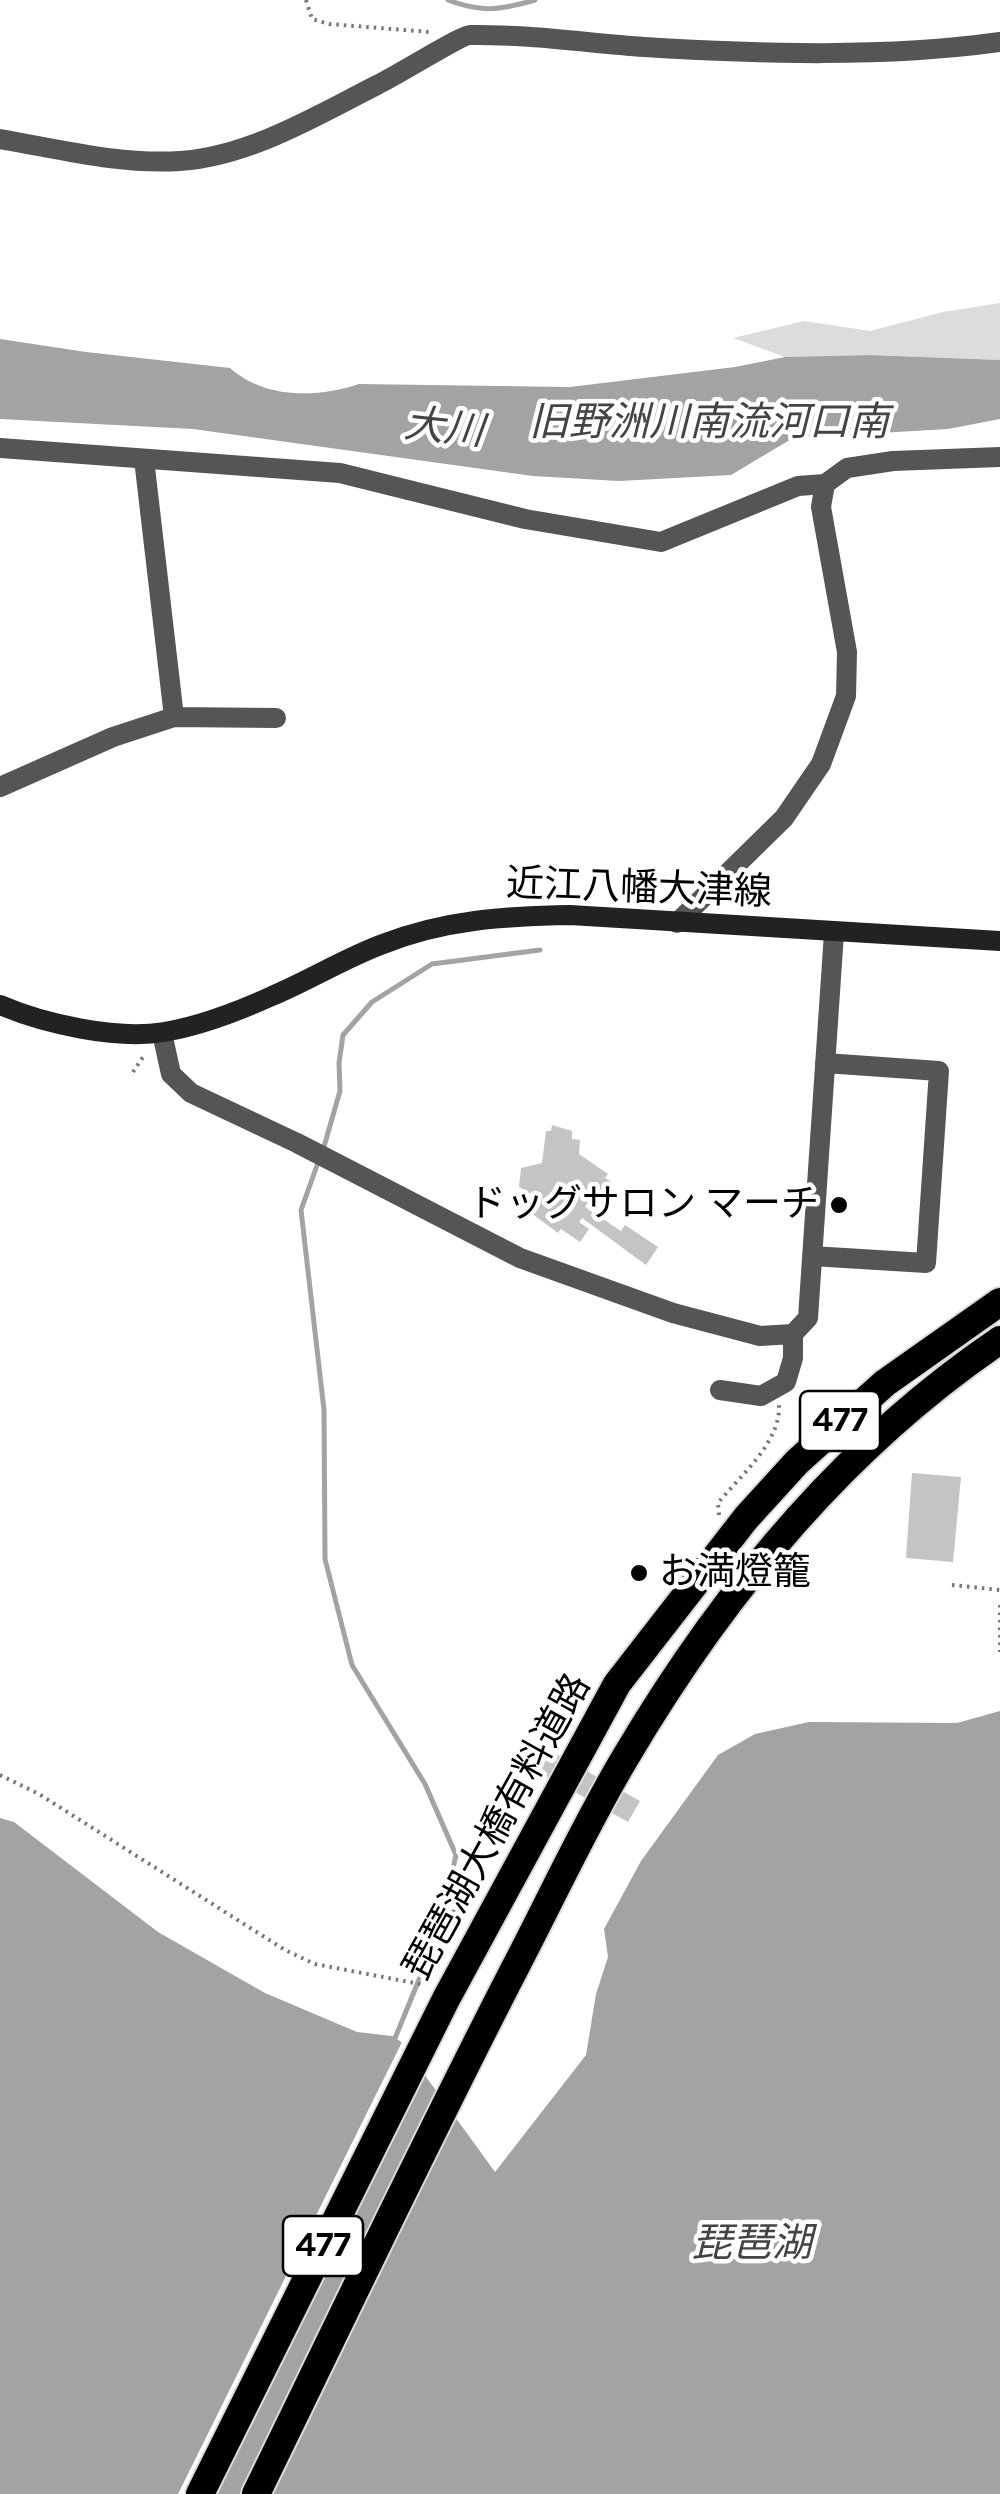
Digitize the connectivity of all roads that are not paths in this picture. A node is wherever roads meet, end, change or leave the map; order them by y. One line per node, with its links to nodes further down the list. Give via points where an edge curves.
1 (1000, 42): 2 (street, via 826,52 464,35 296,128 207,156 107,158)
2 (0, 139)
3 (0, 448): 5 (street)
4 (1000, 457): 6 (street, via 893,460 847,468)
5 (144, 458): 6 (street, via 340,473 526,519 661,542 798,486); 7 (street)
6 (824, 484): 10 (street, via 821,507 846,652 846,696 822,764 784,818)
7 (174, 717): 8 (street); 9 (street)
8 (276, 718)
9 (0, 788)
10 (677, 922): 11 (main road, 近江八幡大津線); 14 (main road, 近江八幡大津線, via 474,918 382,944 272,996)
11 (834, 933): 12 (main road, 近江八幡大津線); 15 (street)
12 (1000, 941)
13 (0, 1006): 14 (main road, 近江八幡大津線, via 58,1024)
14 (162, 1033): 18 (street, via 171,1074 191,1093 520,1258 673,1313 760,1336)
15 (825, 1063): 16 (street); 16 (street, via 939,1070 926,1263)
16 (812, 1256): 18 (street, via 808,1318)
17 (1000, 1302): 21 (highway, 琵琶湖大橋有料道路 / 477, via 885,1383 797,1462 617,1684 436,1992)
18 (794, 1334): 20 (street, via 786,1382 761,1396)
19 (1000, 1340): 22 (highway, 琵琶湖大橋有料道路 / 477, via 906,1409 846,1466 757,1565 624,1758)
20 (720, 1390)
21 (200, 2494)
22 (256, 2494)

